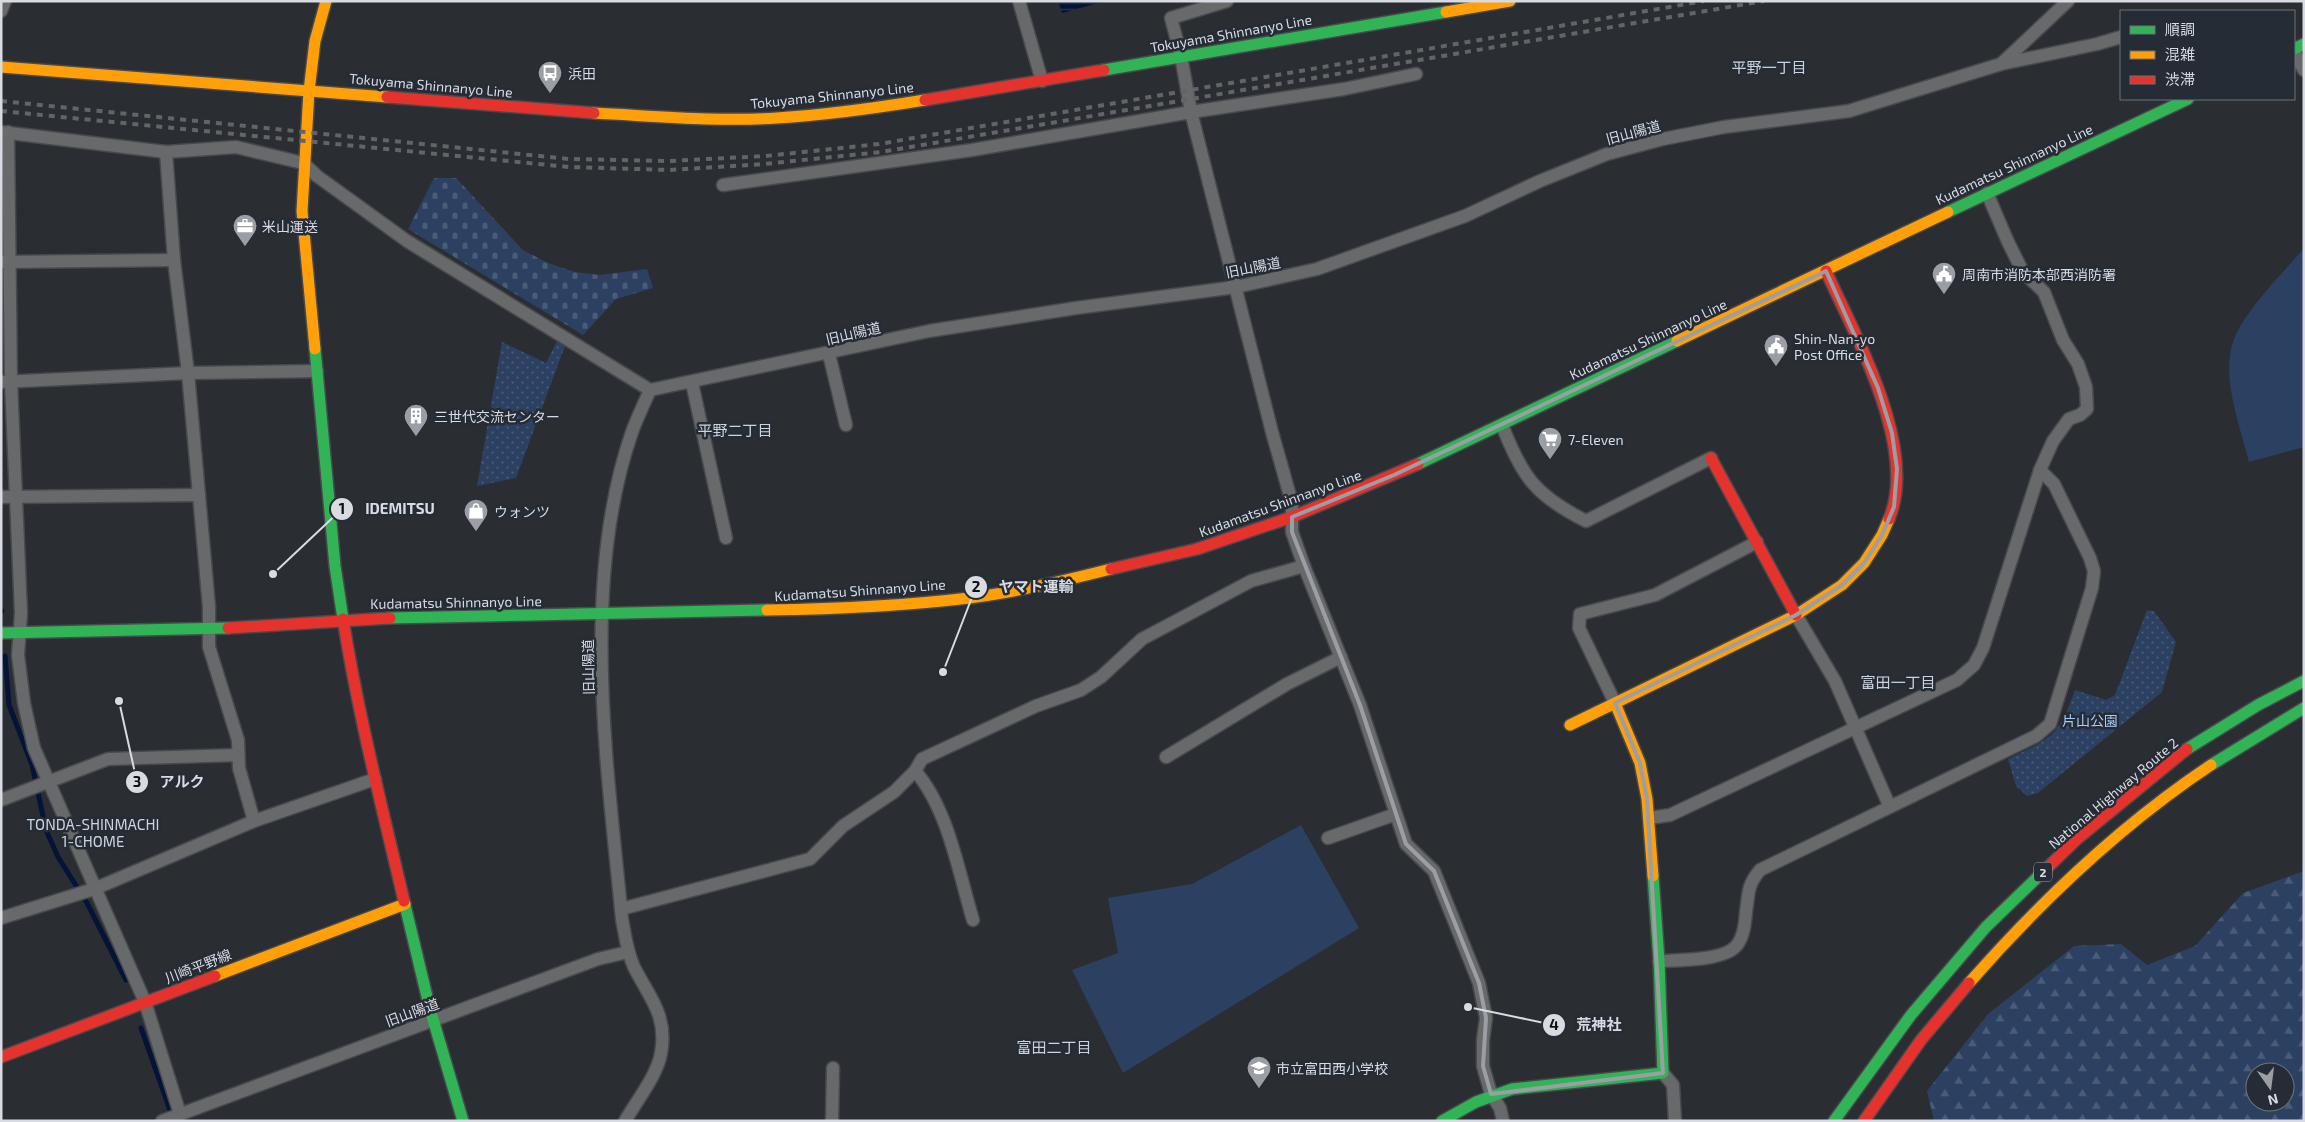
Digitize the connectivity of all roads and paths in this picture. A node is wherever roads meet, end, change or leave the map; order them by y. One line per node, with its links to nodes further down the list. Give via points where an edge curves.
1 (5, 1): 7 (street)
2 (326, 1): 16 (main road)
3 (1019, 1): 15 (street)
4 (1227, 1): 10 (street, via 1171,18)
5 (1510, 1): 10 (main road, Tokuyama Shinnanyo Line)
6 (2068, 1): 11 (street, 旧山陽道)
7 (1, 11)
8 (2120, 37): 11 (street)
9 (2295, 53): 13 (street)
10 (1181, 56): 15 (main road, Tokuyama Shinnanyo Line); 18 (street)
11 (2001, 64): 27 (street, 旧山陽道, via 1858,109 1724,127 1607,154 1465,216 1396,242 1317,269)
12 (1, 67): 16 (main road, Tokuyama Shinnanyo Line)
13 (2304, 70)
14 (1416, 74): 18 (street, via 1344,89)
15 (1042, 81): 16 (main road, Tokuyama Shinnanyo Line, via 884,107 777,118 694,119)
16 (309, 91): 21 (main road)
17 (2186, 100): 23 (main road, Kudamatsu Shinnanyo Line)
18 (1191, 112): 22 (street, via 972,150); 27 (street)
19 (5, 132): 20 (street); 25 (street)
20 (166, 152): 21 (street, via 236,148); 24 (street)
21 (303, 163): 29 (main road, via 302,211); 33 (street, via 407,241)
22 (723, 185)
23 (1987, 193): 26 (main road, Kudamatsu Shinnanyo Line); 37 (street, via 2023,272 2044,292 2086,387 2087,409 2069,419 2053,440)
24 (174, 260): 25 (street); 30 (street)
25 (5, 262): 31 (street)
26 (1826, 271): 35 (main road, Kudamatsu Shinnanyo Line); 46 (main road, via 1878,388 1892,433 1897,469 1894,507 1882,535 1864,563 1842,585)
27 (1236, 287): 28 (street, 旧山陽道, via 966,325); 41 (street, via 1292,503)
28 (829, 354): 32 (street, 旧山陽道); 34 (street)
29 (317, 371): 30 (street); 47 (main road, via 335,566)
30 (188, 373): 31 (street); 38 (street)
31 (6, 382): 40 (street)
32 (692, 383): 33 (street, 旧山陽道); 42 (street)
33 (650, 390): 45 (street, 旧山陽道, via 632,431 619,477 604,568)
34 (846, 425)
35 (1502, 425): 36 (street, via 1532,484 1559,507 1586,521); 41 (main road, Kudamatsu Shinnanyo Line)
36 (1711, 458): 43 (main road)
37 (2040, 470): 56 (street, via 1983,648 1974,665 1957,680); 63 (street, via 2054,484 2094,571 2092,588 2050,724 2036,736)
38 (199, 495): 40 (street); 48 (street)
39 (1, 497): 40 (street)
40 (16, 497): 49 (street)
41 (1292, 517): 44 (street, via 1292,532); 45 (main road, Kudamatsu Shinnanyo Line, via 1142,564 968,598 818,609)
42 (726, 538)
43 (1757, 542): 46 (main road); 53 (street, via 1655,595 1580,614 1579,628)
44 (1304, 566): 51 (street); 59 (street, via 1251,581 1142,639 1081,690 1036,706 937,750 922,759)
45 (603, 614): 47 (main road, Kudamatsu Shinnanyo Line); 70 (street, 旧山陽道, via 604,709)
46 (1796, 614): 53 (main road); 56 (street, via 1835,682)
47 (344, 620): 48 (main road, Kudamatsu Shinnanyo Line); 60 (main road)
48 (210, 629): 49 (main road, Kudamatsu Shinnanyo Line); 57 (street, via 209,647 238,740)
49 (21, 633): 50 (main road, Kudamatsu Shinnanyo Line); 61 (street, via 18,655 24,703)
50 (1, 634)
51 (1341, 657): 58 (street, via 1287,684); 64 (street)
52 (2304, 681): 89 (main road, National Highway Route 2 / 2, via 2258,705 2180,754 2078,839 1986,927 1912,1015)
53 (1615, 703): 55 (main road); 65 (main road, via 1640,763)
54 (2304, 708): 90 (main road, 2, via 2193,778 2094,855 2008,940 1930,1029)
55 (1570, 725)
56 (1855, 728): 63 (street); 65 (street, via 1670,815)
57 (238, 755): 61 (street, via 108,759); 66 (street)
58 (1166, 758)
59 (915, 771): 70 (street, via 894,792 843,826 810,859); 72 (street, via 942,817)
60 (374, 778): 66 (street); 69 (main road)
61 (43, 785): 62 (street); 68 (street)
62 (1, 800)
63 (1890, 805): 74 (street, via 1760,870 1749,883 1742,937 1735,947 1723,954)
64 (1396, 814): 67 (street); 80 (street, via 1406,844 1434,871 1479,984 1486,1018 1484,1066)
65 (1649, 818): 74 (main road)
66 (254, 821): 68 (street)
67 (1328, 838)
68 (94, 889): 71 (street); 75 (street)
69 (405, 904): 75 (main road, 川崎平野線); 76 (main road)
70 (621, 909): 73 (street, 旧山陽道)
71 (1, 918)
72 (974, 920)
73 (628, 952): 76 (street, 旧山陽道, via 598,959); 84 (street, via 659,1011 661,1053 656,1068)
74 (1659, 961): 79 (main road)
75 (145, 1002): 77 (main road, 川崎平野線); 81 (street)
76 (434, 1020): 81 (street, 旧山陽道); 83 (main road)
77 (1, 1057)
78 (833, 1068): 85 (street)
79 (1663, 1073): 80 (main road); 88 (street, via 1672,1085)
80 (1491, 1094): 86 (main road); 87 (street, via 1500,1108)
81 (180, 1114): 82 (street, 旧山陽道)
82 (162, 1121)
83 (463, 1121)
84 (625, 1121)
85 (832, 1121)
86 (1442, 1121)
87 (1502, 1121)
88 (1675, 1121)
89 (1834, 1121)
90 (1864, 1121)

